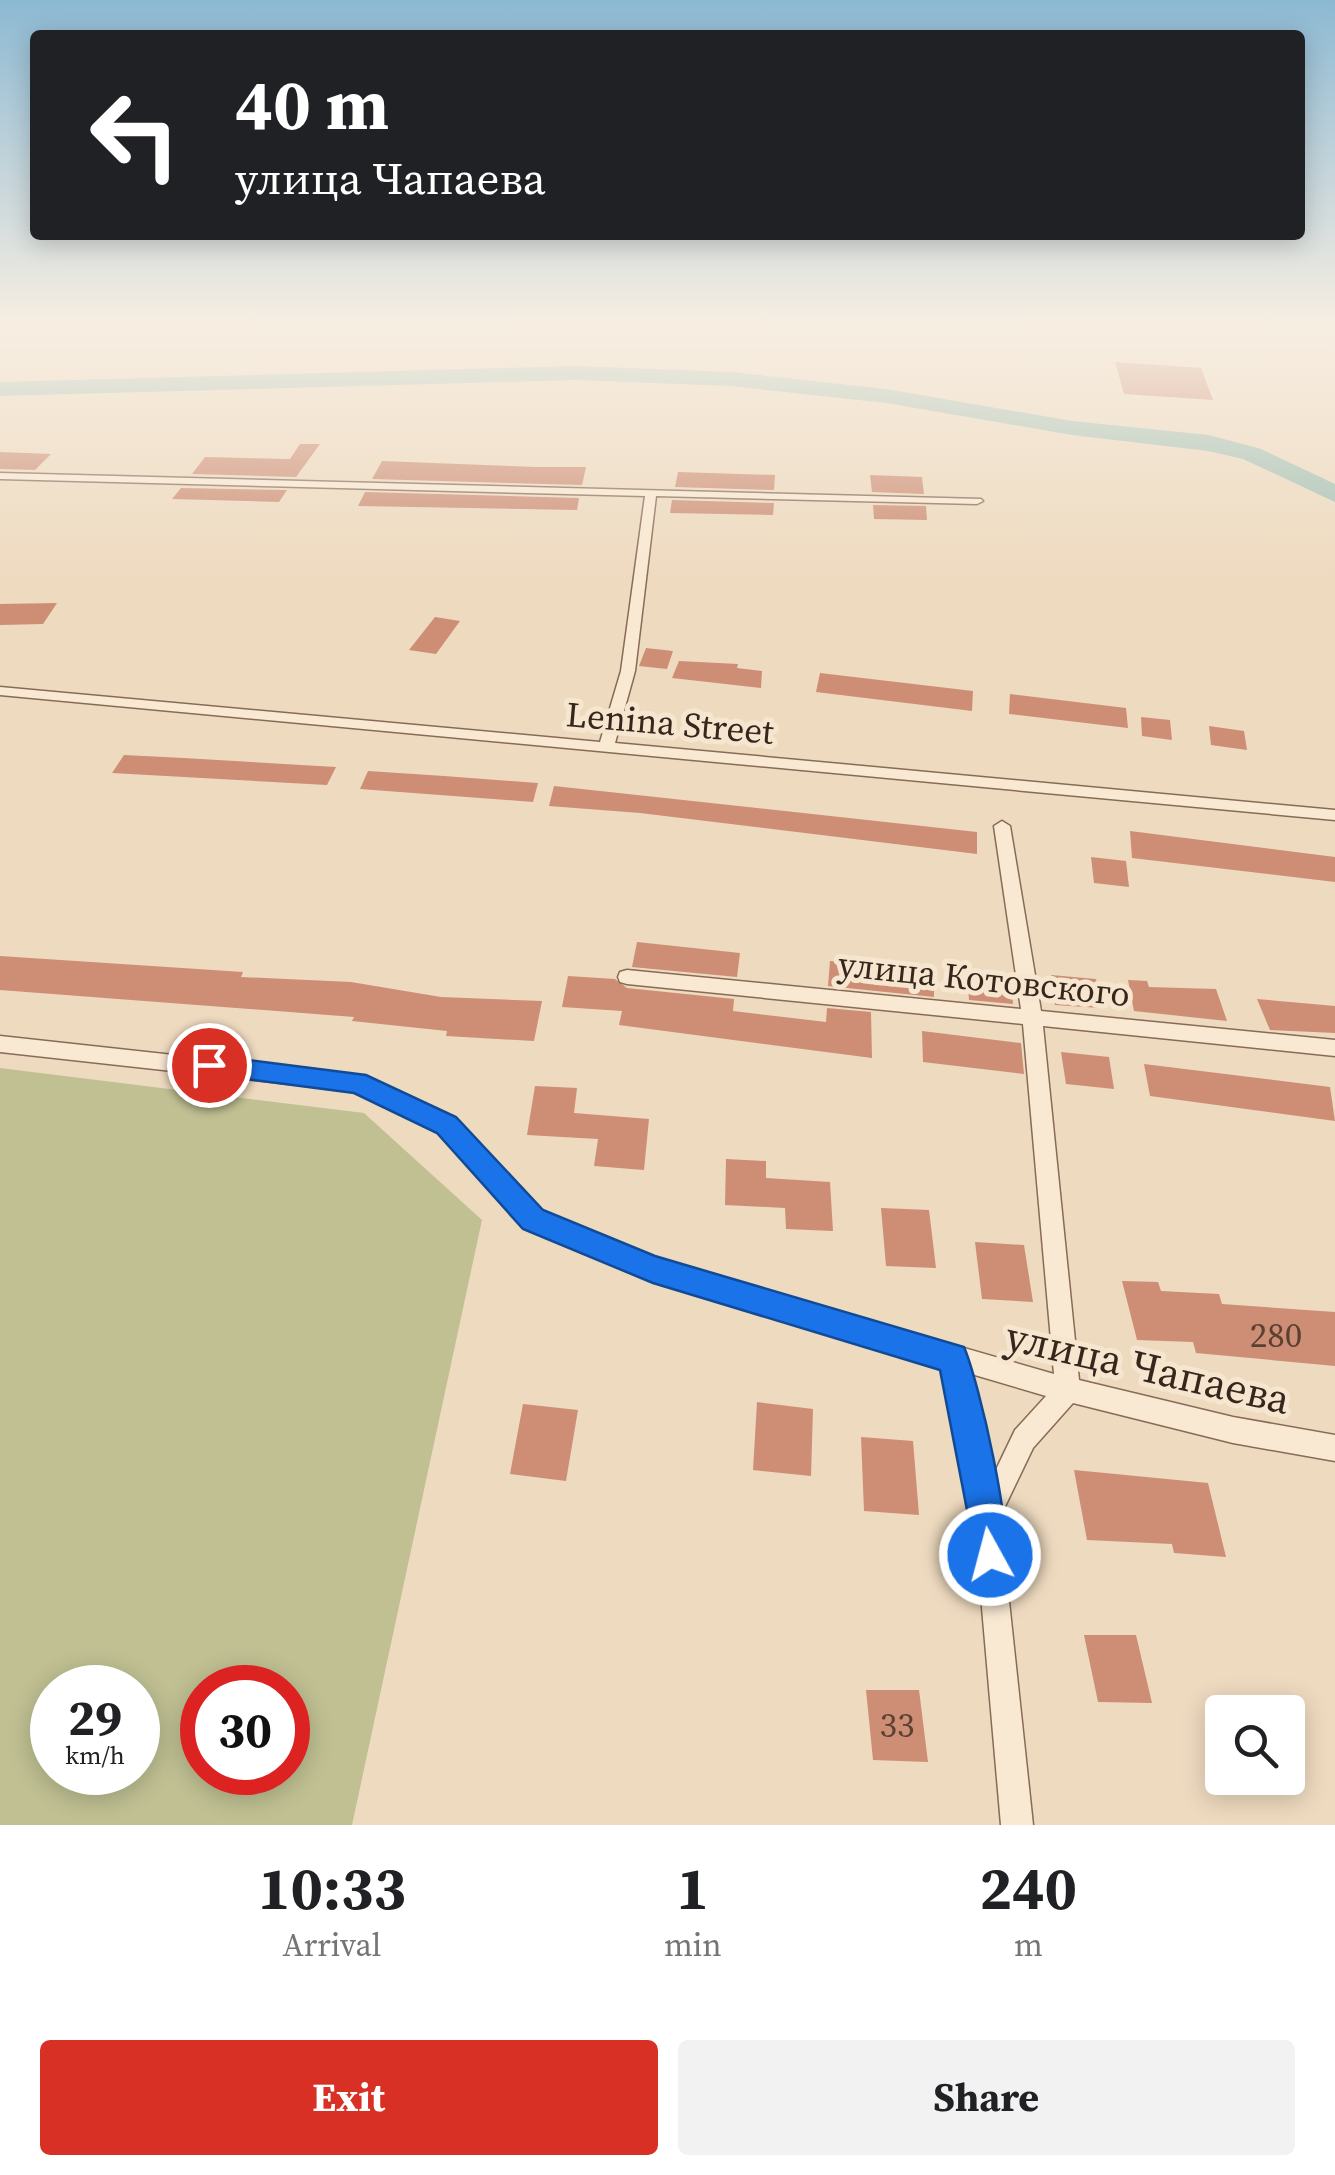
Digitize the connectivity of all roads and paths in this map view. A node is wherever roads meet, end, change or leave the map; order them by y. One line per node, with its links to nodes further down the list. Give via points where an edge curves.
1 (0, 476): 2 (street)
2 (651, 493): 3 (street); 7 (street, via 628,671)
3 (977, 501)
4 (0, 690): 5 (street, Lenina Street)
5 (18, 692): 6 (street); 7 (street, Lenina Street)
6 (0, 709)
7 (606, 747): 8 (street, Lenina Street)
8 (1335, 815)
9 (1002, 826): 11 (street)
10 (627, 977): 11 (street, улица Котовского)
11 (1032, 1016): 13 (street, улица Котовского); 15 (street)
12 (0, 1044): 14 (street, улица Чапаева, via 357,1083 446,1125 533,1220 653,1269)
13 (1335, 1048)
14 (953, 1358): 15 (street, улица Чапаева); 17 (street)
15 (1068, 1390): 16 (street, улица Чапаева); 17 (street, via 1024,1439)
16 (1335, 1448)
17 (987, 1516): 18 (street)
18 (1016, 1825)

